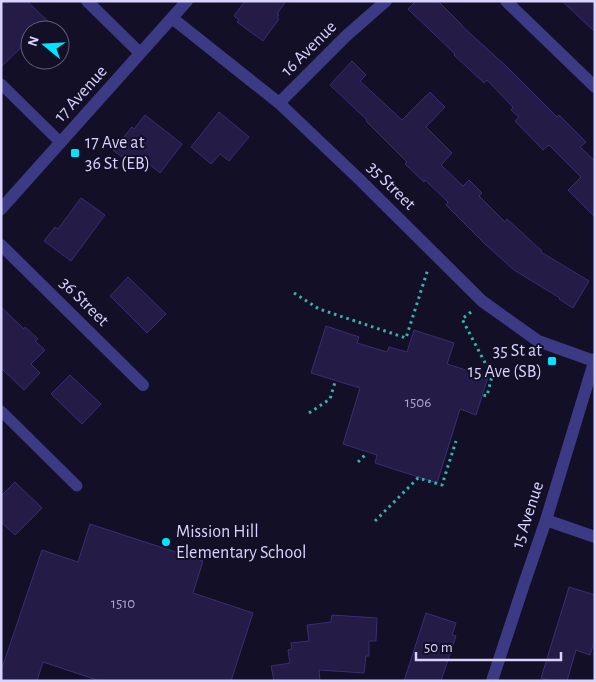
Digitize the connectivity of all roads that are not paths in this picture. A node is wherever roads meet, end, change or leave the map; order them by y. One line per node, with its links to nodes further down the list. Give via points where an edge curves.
1 (87, 1): 6 (street)
2 (186, 1): 5 (street, 17 Avenue)
3 (386, 1): 9 (street, 16 Avenue)
4 (506, 1): 8 (street)
5 (172, 18): 6 (street, 17 Avenue); 9 (street, 35 Street)
6 (140, 53): 10 (street, 17 Avenue)
7 (1, 84): 10 (lane)
8 (595, 87)
9 (280, 102): 13 (street, 35 Street, via 482,301 538,341)
10 (61, 143): 11 (street, 17 Avenue)
11 (1, 209)
12 (1, 245): 14 (street, 36 Street)
13 (594, 360): 17 (street, 15 Avenue)
14 (143, 385)
15 (1, 411): 16 (lane)
16 (77, 486)
17 (546, 520): 18 (street); 19 (street, 15 Avenue)
18 (595, 537)
19 (492, 681)

